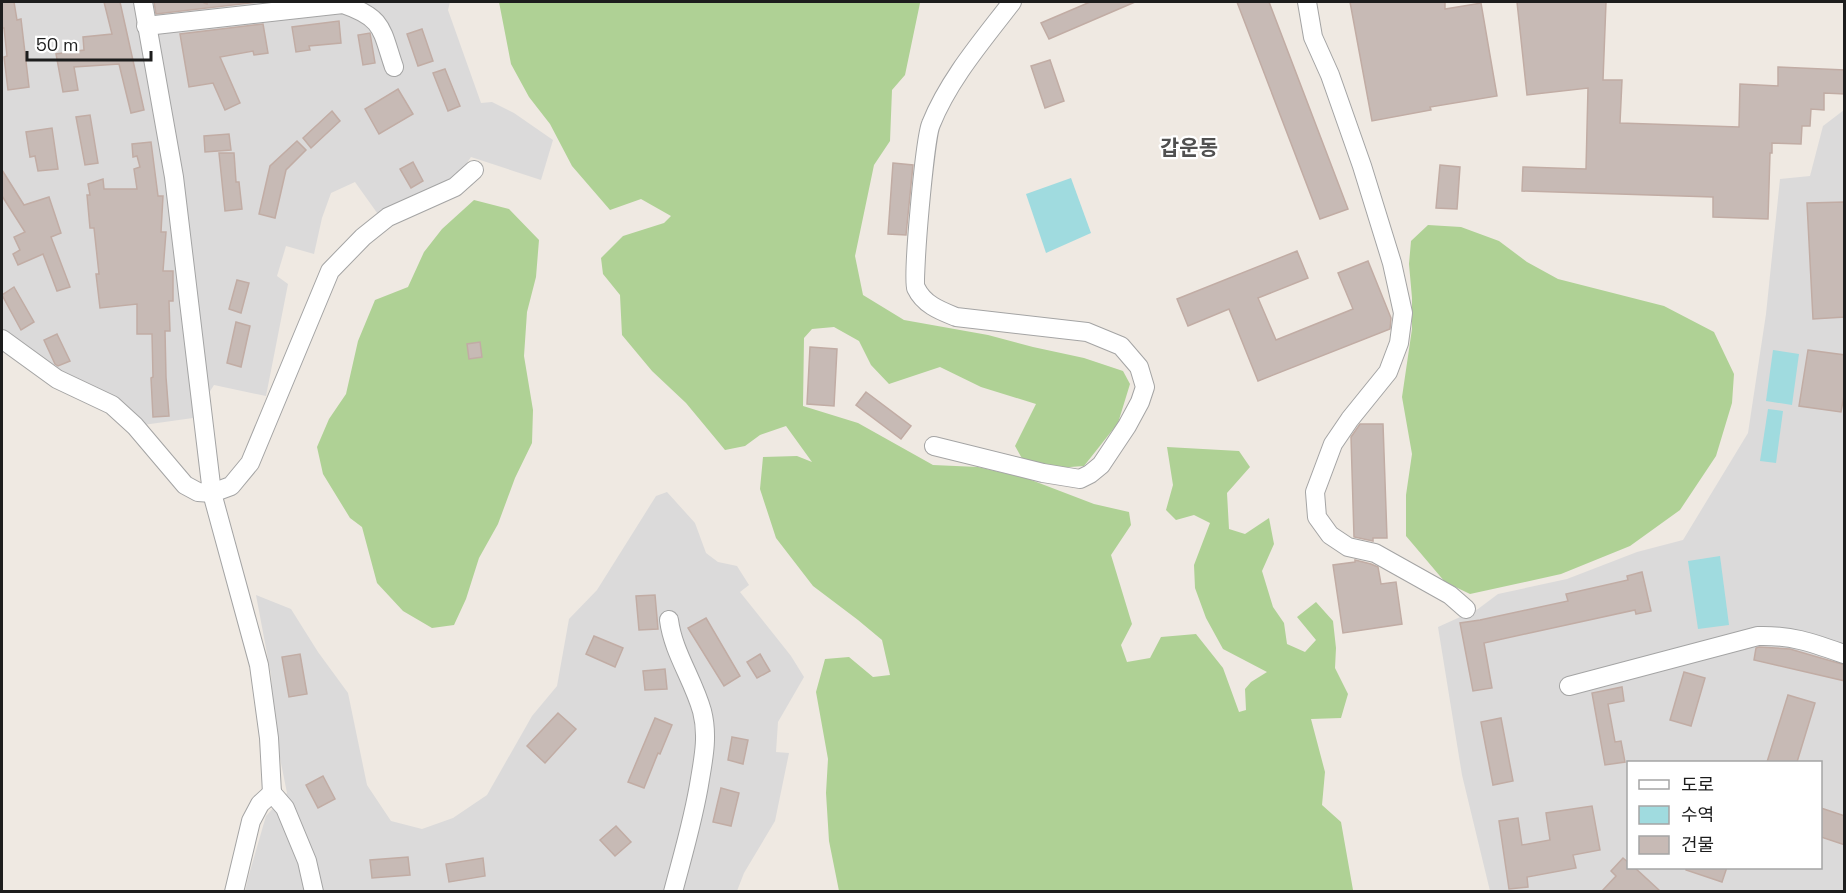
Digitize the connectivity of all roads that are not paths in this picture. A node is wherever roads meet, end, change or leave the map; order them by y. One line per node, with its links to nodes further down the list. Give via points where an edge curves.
1 (143, 2): 4 (street)
2 (1012, 2): 8 (street, via 957,75 930,126 915,286 924,300 956,317 1087,332 1121,346 1139,366 1145,387 1127,426 1101,465 1080,479)
3 (1307, 2): 10 (street, via 1313,37 1362,166 1403,313 1399,343 1388,372 1333,444 1315,492 1317,517 1330,535 1348,547 1384,557 1450,595)
4 (146, 26): 5 (street, via 343,4 364,11 380,26); 9 (street, via 174,177)
5 (394, 67)
6 (474, 170): 9 (street, via 455,187 388,217 330,271 250,463 231,486)
7 (2, 339): 9 (street, via 57,379 112,405 185,485 198,492)
8 (934, 446)
9 (212, 493): 14 (street, via 258,665)
10 (1466, 609)
11 (669, 620): 17 (street, via 671,636 702,712 706,742 695,813)
12 (1845, 654): 13 (street, via 1797,638 1758,636)
13 (1569, 686)
14 (272, 793): 15 (street, via 251,821); 16 (street, via 285,808 307,861)
15 (234, 891)
16 (314, 891)
17 (673, 891)

